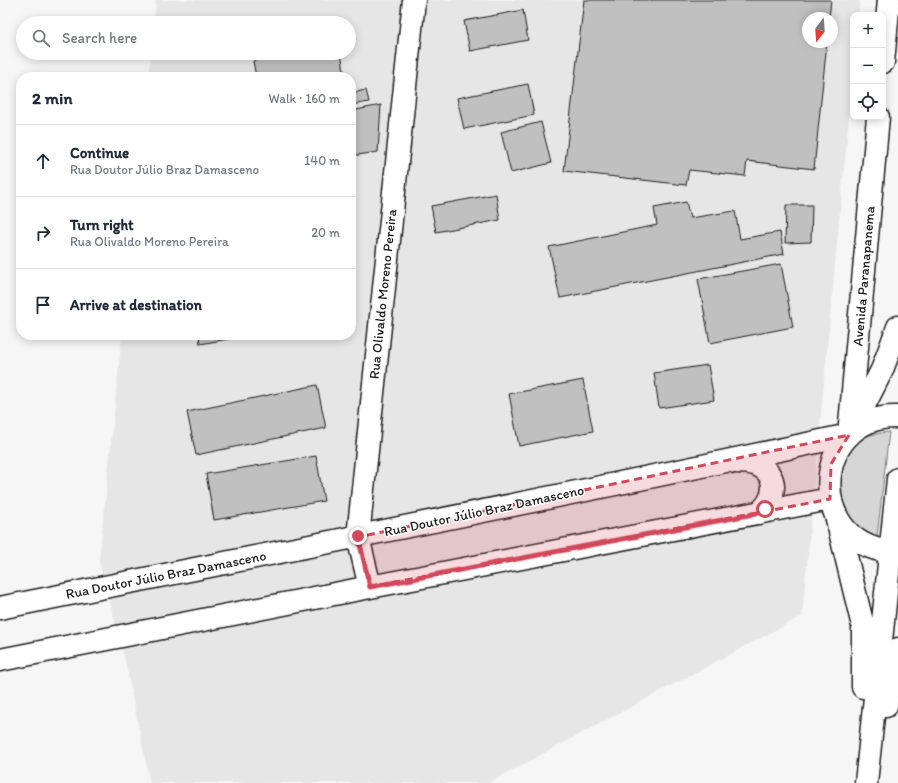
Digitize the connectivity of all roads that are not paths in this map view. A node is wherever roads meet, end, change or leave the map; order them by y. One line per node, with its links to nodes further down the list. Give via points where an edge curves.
1 (414, 0): 12 (main road, Rua Olivaldo Moreno Pereira)
2 (889, 0): 3 (main road)
3 (884, 48)
4 (878, 120): 7 (main road, Avenida Paranapanema)
5 (898, 327): 7 (main road, via 882,370)
6 (898, 417): 7 (main road, via 880,418 869,422)
7 (849, 435): 8 (main road, Rua Doutor Júlio Braz Damasceno); 10 (main road, via 831,464 828,487)
8 (728, 461): 11 (main road, via 757,465 770,476 774,489 770,501); 12 (main road, Rua Doutor Júlio Braz Damasceno)
9 (898, 478): 13 (main road)
10 (833, 507): 11 (main road); 13 (main road, via 843,526 853,536 876,549); 18 (main road, via 863,626)
11 (759, 513): 14 (main road)
12 (358, 536): 14 (main road, Rua Olivaldo Moreno Pereira); 15 (main road, Rua Doutor Júlio Braz Damasceno)
13 (894, 552): 18 (main road)
14 (370, 587): 17 (main road)
15 (0, 608)
16 (898, 649): 19 (main road)
17 (0, 660)
18 (864, 783)
19 (869, 783)

